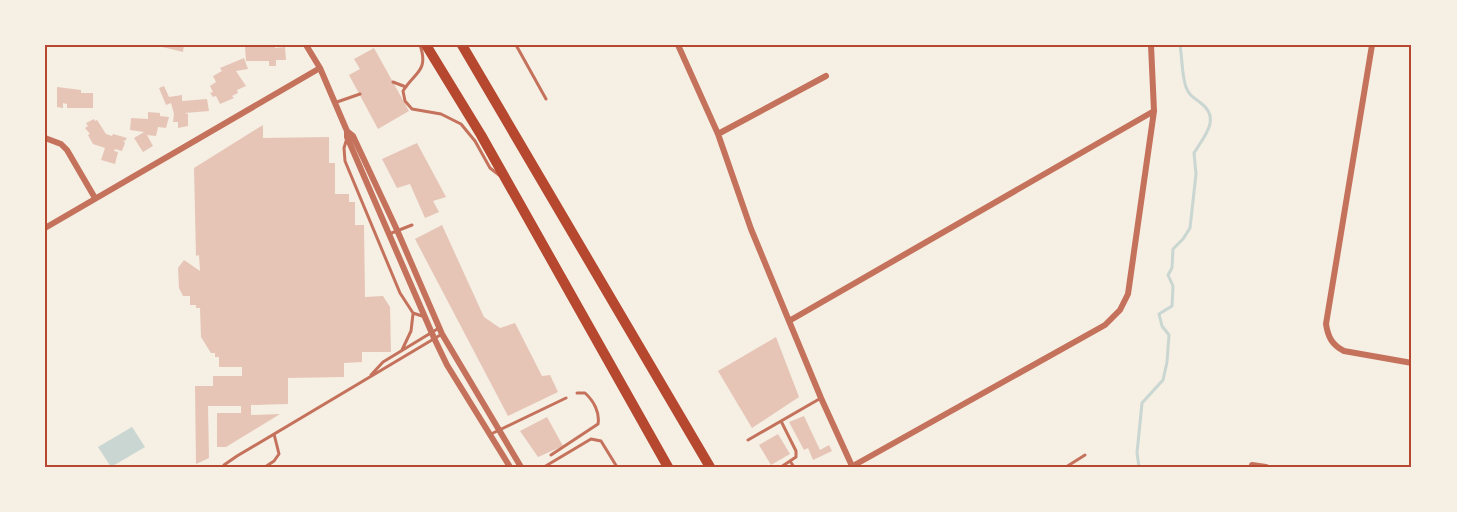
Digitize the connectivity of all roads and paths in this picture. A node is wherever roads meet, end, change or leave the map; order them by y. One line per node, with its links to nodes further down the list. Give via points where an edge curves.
1 (306, 45): 9 (street)
2 (420, 45): 12 (lane, via 422,68)
3 (426, 45): 20 (main road)
4 (462, 45): 53 (main road)
5 (516, 45): 14 (lane)
6 (678, 45): 18 (street)
7 (1151, 45): 16 (street)
8 (1372, 45): 32 (street, via 1326,324 1331,340 1344,351)
9 (320, 68): 15 (street); 21 (street)
10 (826, 76): 18 (street)
11 (393, 82): 12 (lane)
12 (406, 87): 20 (lane, via 403,94 409,107 441,114 461,124 490,168)
13 (360, 94): 15 (lane)
14 (546, 99)
15 (335, 103): 17 (street)
16 (1154, 111): 28 (street); 56 (street, via 1128,294 1120,310 1104,325)
17 (347, 134): 24 (street, via 353,136); 25 (street); 26 (lane, via 345,161 400,293)
18 (718, 134): 28 (street, via 751,230)
19 (45, 138): 21 (street, via 67,150)
20 (506, 180): 52 (main road)
21 (95, 198): 23 (street)
22 (412, 225): 24 (lane)
23 (45, 228)
24 (397, 230): 25 (lane); 29 (street)
25 (388, 234): 27 (street)
26 (413, 313): 27 (lane); 31 (lane, via 411,331)
27 (424, 316): 30 (street)
28 (789, 321): 36 (street)
29 (440, 331): 30 (lane); 30 (lane); 38 (street)
30 (433, 335): 31 (lane); 33 (lane); 40 (street)
31 (402, 351): 33 (lane, via 383,362)
32 (1412, 363)
33 (370, 377): 39 (lane)
34 (577, 393): 42 (lane, via 590,398 599,415 598,424)
35 (566, 398): 38 (lane)
36 (821, 398): 37 (lane); 56 (street)
37 (781, 421): 41 (lane); 44 (lane, via 796,451 796,457)
38 (499, 430): 40 (lane); 49 (street)
39 (274, 434): 46 (lane); 47 (lane, via 279,454)
40 (489, 435): 48 (street)
41 (748, 440)
42 (551, 455)
43 (1085, 455): 57 (lane)
44 (790, 461): 54 (lane); 55 (lane)
45 (1252, 465): 58 (street)
46 (223, 466)
47 (265, 467)
48 (510, 467)
49 (521, 467)
50 (545, 467): 51 (lane, via 591,439 598,439)
51 (616, 467)
52 (668, 467)
53 (710, 467)
54 (781, 467)
55 (794, 467)
56 (852, 467)
57 (1065, 467)
58 (1266, 467)

